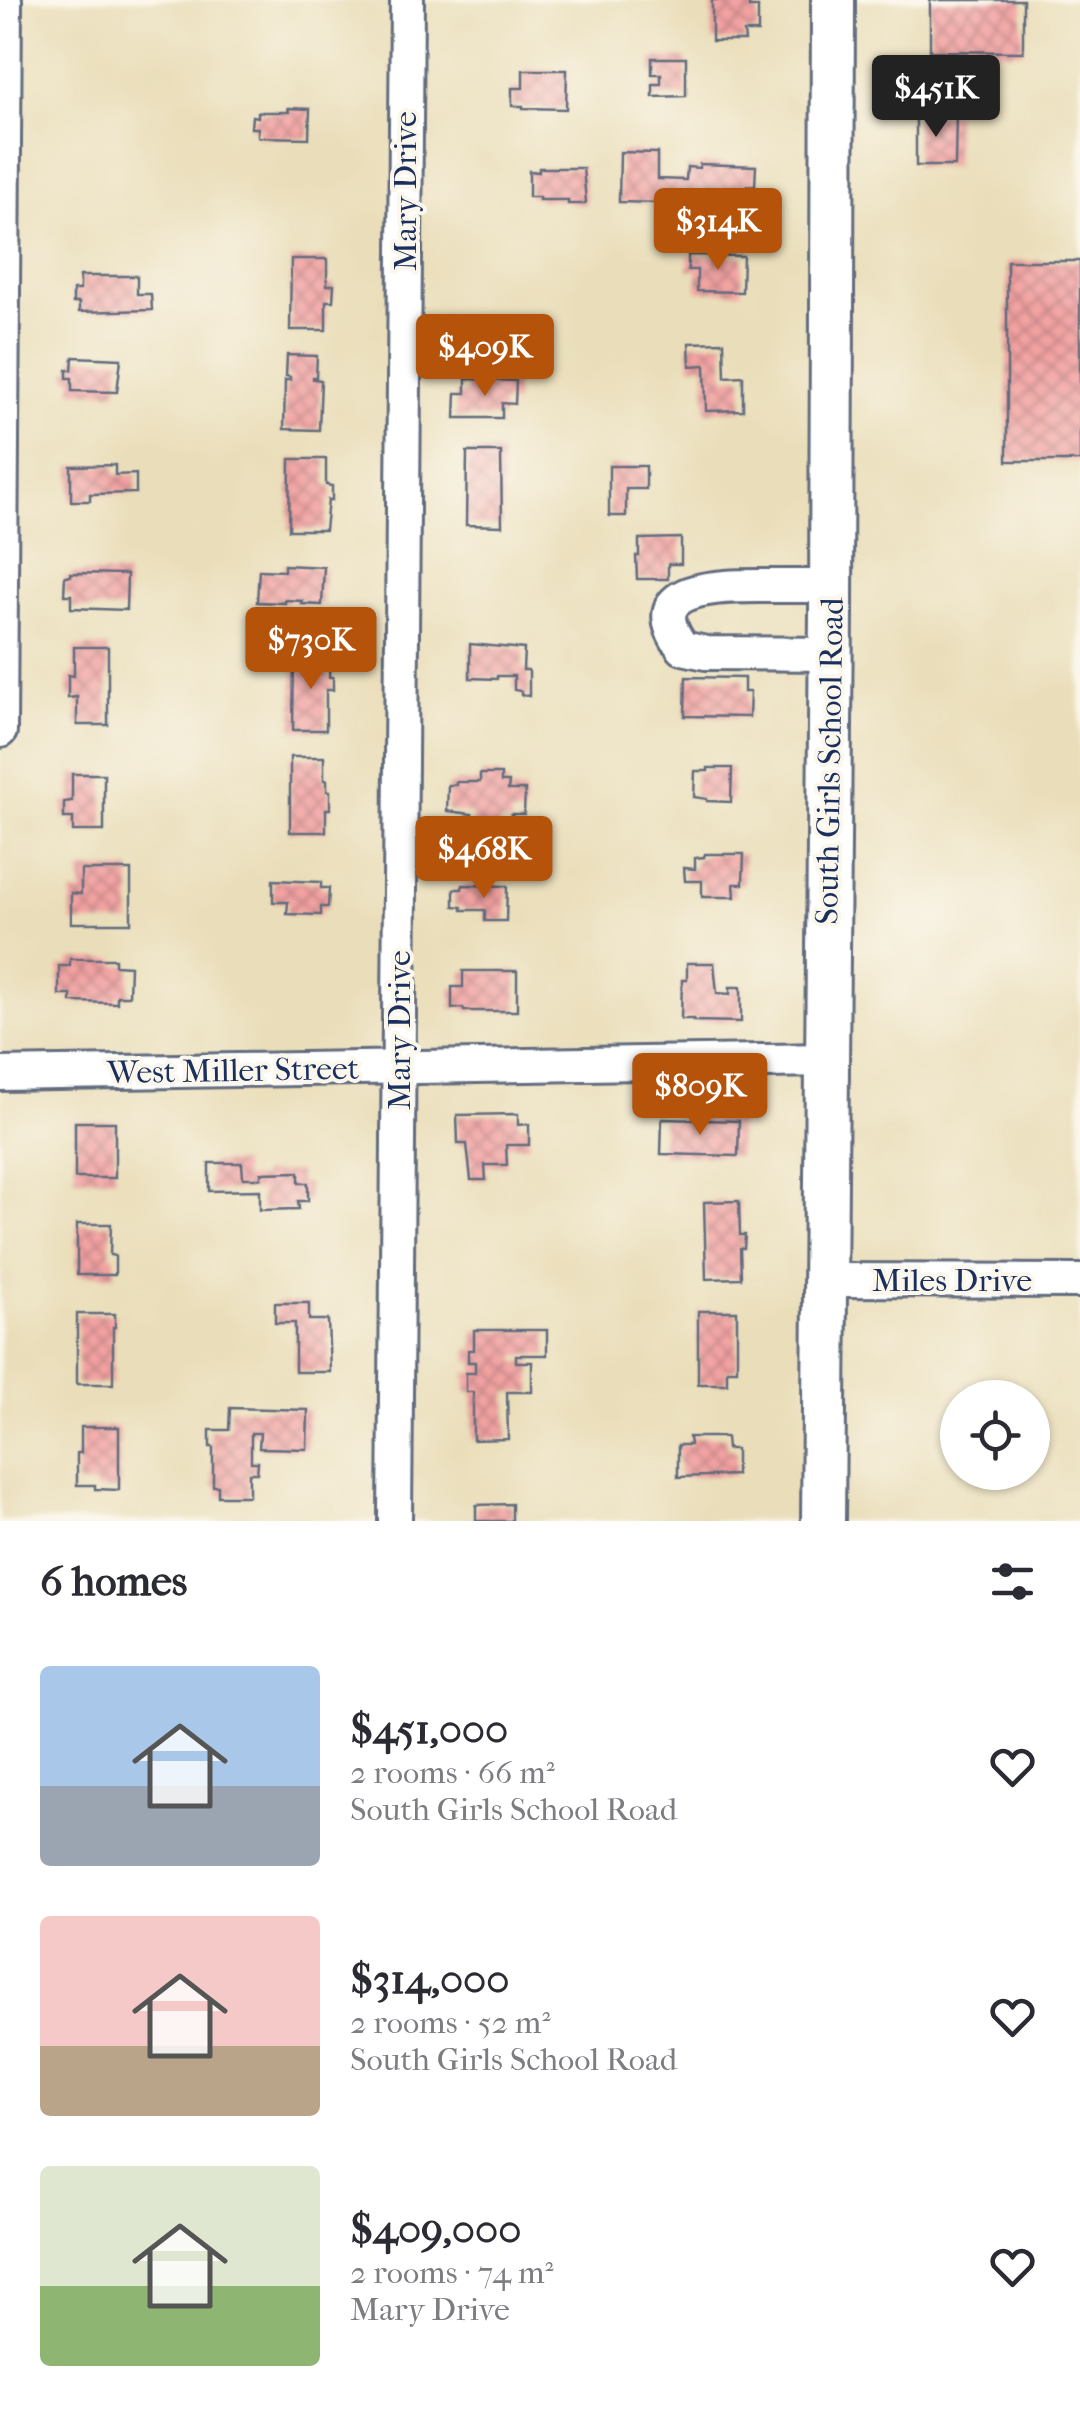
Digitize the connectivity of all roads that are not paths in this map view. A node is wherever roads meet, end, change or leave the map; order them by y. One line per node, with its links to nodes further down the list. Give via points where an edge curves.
1 (6, 0): 6 (street)
2 (406, 0): 8 (street, Mary Drive)
3 (833, 0): 4 (main road, South Girls School Road)
4 (831, 586): 5 (main road, South Girls School Road); 5 (street, via 700,588 674,603 670,613 683,648)
5 (830, 654): 7 (main road, South Girls School Road)
6 (0, 731)
7 (826, 1060): 8 (street, West Miller Street); 10 (main road, South Girls School Road)
8 (399, 1068): 9 (street, West Miller Street); 12 (street, Mary Drive)
9 (0, 1074)
10 (824, 1280): 11 (street, Miles Drive); 13 (main road, South Girls School Road)
11 (1080, 1280)
12 (396, 1521)
13 (822, 1521)

